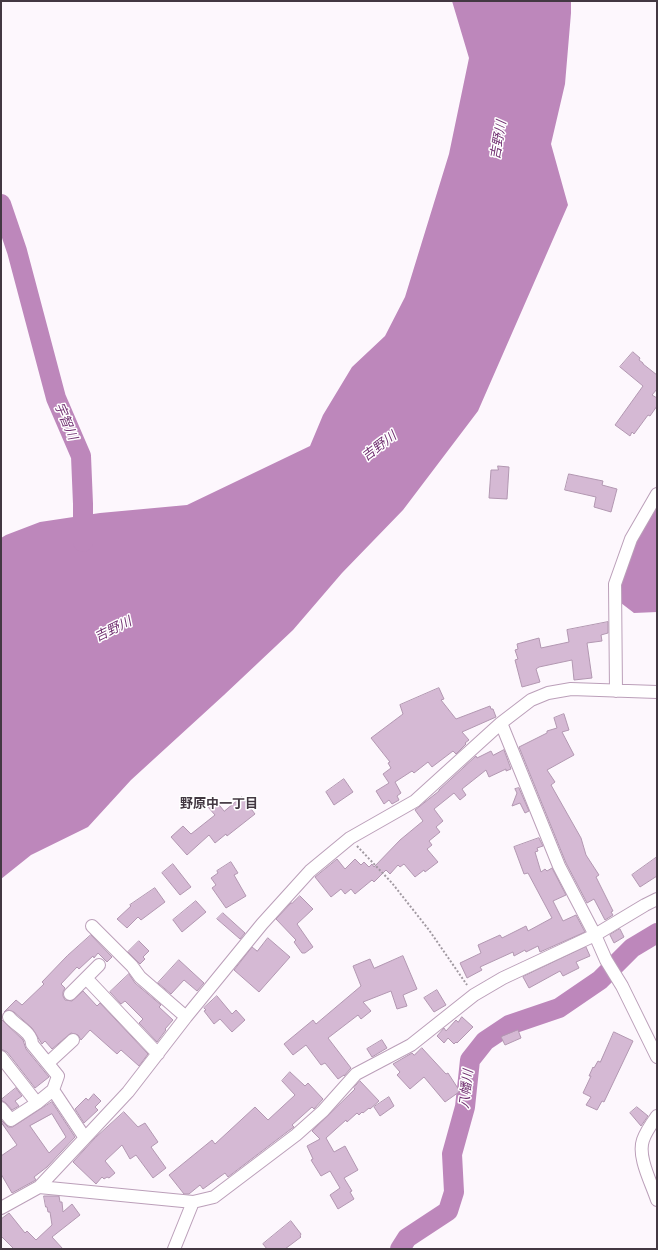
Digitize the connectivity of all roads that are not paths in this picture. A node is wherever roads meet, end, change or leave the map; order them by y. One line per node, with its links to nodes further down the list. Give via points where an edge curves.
1 (657, 494): 2 (street, via 631,539 615,584)
2 (616, 691): 3 (street); 4 (street, via 571,689 548,693 531,700)
3 (657, 692)
4 (501, 723): 7 (street, via 558,866); 12 (street, via 415,801 350,838 310,871 272,912)
5 (657, 899): 7 (street)
6 (92, 926): 12 (street, via 140,977)
7 (595, 935): 16 (street); 25 (street, via 503,978 474,995 411,1045 356,1074 323,1111 296,1135 214,1197)
8 (99, 965): 9 (street)
9 (86, 978): 10 (street); 14 (street)
10 (70, 994)
11 (9, 1017): 17 (street, via 18,1023)
12 (186, 1017): 14 (street)
13 (73, 1040): 17 (street)
14 (158, 1054): 22 (street, via 128,1092)
15 (1, 1057): 19 (street)
16 (657, 1057)
17 (48, 1063): 18 (street, via 58,1076)
18 (53, 1090): 19 (street); 22 (street)
19 (37, 1103): 20 (street, via 11,1120)
20 (1, 1108)
21 (657, 1116): 24 (street, via 642,1141 644,1163)
22 (85, 1138): 23 (street)
23 (39, 1187): 25 (street); 26 (street)
24 (657, 1200)
25 (193, 1202): 27 (street)
26 (1, 1208)
27 (174, 1249)

